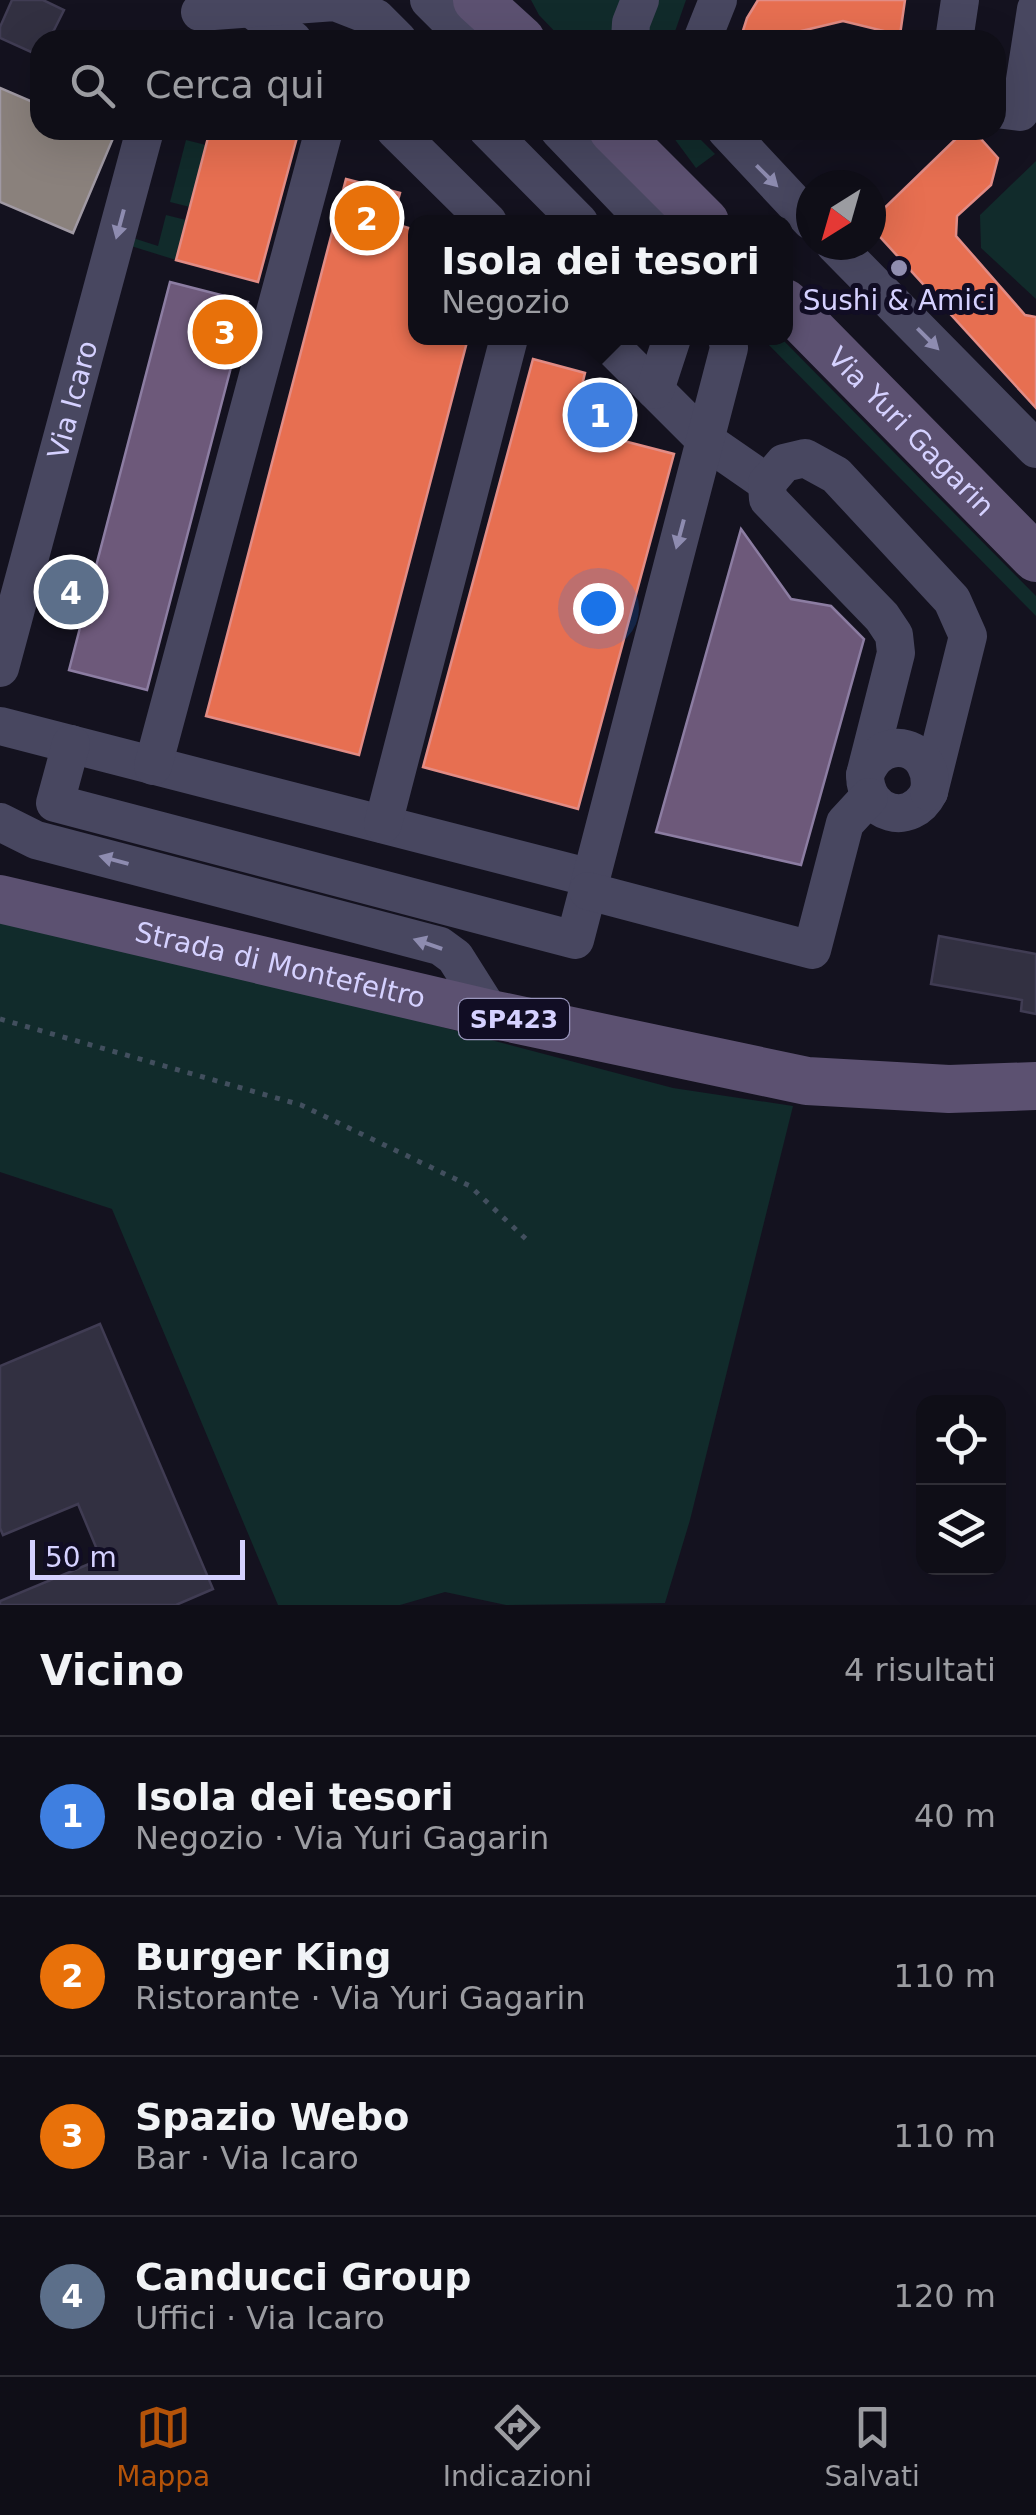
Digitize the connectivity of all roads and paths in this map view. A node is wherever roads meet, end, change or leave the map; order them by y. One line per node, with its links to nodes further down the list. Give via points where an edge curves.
1 (429, 0): 12 (street)
2 (477, 0): 13 (main road)
3 (513, 0): 14 (main road)
4 (640, 0): 15 (street)
5 (718, 0): 16 (street)
6 (960, 0): 17 (street)
7 (256, 3): 9 (street); 10 (street, via 335,2); 11 (street)
8 (1036, 9): 18 (street, via 1020,112)
9 (195, 17)
10 (389, 19)
11 (283, 30)
12 (459, 30)
13 (510, 30)
14 (526, 30)
15 (631, 30)
16 (706, 30)
17 (956, 30)
18 (1006, 110)
19 (142, 140): 44 (street, Via Icaro, one-way to 44)
20 (321, 140): 47 (street)
21 (405, 140): 29 (street)
22 (498, 140): 30 (street)
23 (569, 140): 31 (street)
24 (623, 140): 27 (main road)
25 (647, 140): 27 (street)
26 (735, 140): 28 (street, one-way to 28)
27 (662, 178): 32 (main road)
28 (796, 204)
29 (481, 215)
30 (572, 215)
31 (640, 215)
32 (698, 215)
33 (850, 260): 41 (street, one-way to 41)
34 (793, 312): 43 (main road, Via Yuri Gagarin)
35 (507, 345): 51 (street)
36 (610, 345): 39 (street)
37 (670, 345): 39 (street)
38 (727, 345): 40 (street)
39 (655, 390): 40 (street)
40 (705, 440): 42 (street); 52 (street, one-way to 52)
41 (1036, 449)
42 (767, 483): 48 (street, via 768,499 894,635 896,653); 49 (street, via 784,463 805,458 836,475 952,600 968,636)
43 (1036, 558)
44 (0, 668)
45 (0, 726): 46 (street)
46 (71, 744): 47 (street); 52 (street, via 55,803 575,940)
47 (153, 766): 51 (street)
48 (867, 786): 49 (street, via 886,812 907,814); 49 (street, via 875,757 902,748 922,758); 52 (street, via 845,823 812,950)
49 (930, 792)
50 (0, 822): 54 (street, one-way to 50, via 455,957 440,946 36,840)
51 (382, 824): 52 (street)
52 (589, 884)
53 (0, 898): 54 (main road, Strada di Montefeltro / SP423)
54 (491, 1014): 56 (main road, Strada di Montefeltro / SP423, via 808,1081)
55 (0, 1019): 57 (path, via 301,1105 470,1186)
56 (1036, 1086)
57 (528, 1242)

